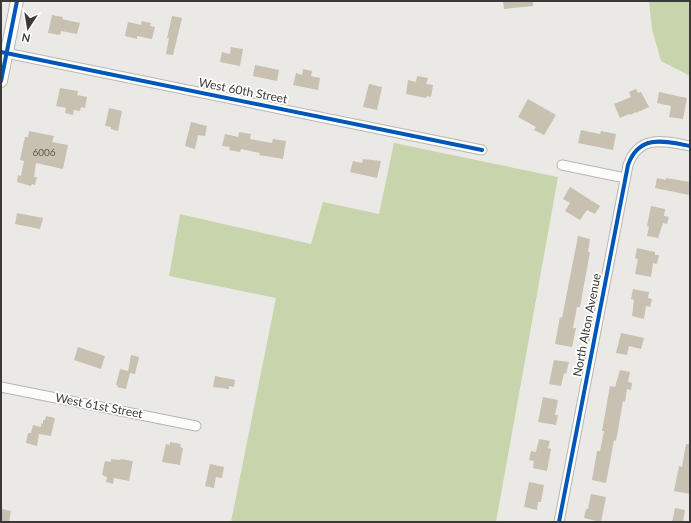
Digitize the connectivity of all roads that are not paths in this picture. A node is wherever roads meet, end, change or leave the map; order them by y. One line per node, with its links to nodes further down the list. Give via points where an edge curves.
1 (17, 1): 2 (main road)
2 (4, 53): 3 (main road); 5 (street, West 60th Street)
3 (1, 81)
4 (690, 146): 7 (street, North Alton Avenue, via 665,141 644,145 634,153)
5 (482, 150)
6 (562, 165): 7 (street)
7 (625, 178): 10 (street, North Alton Avenue)
8 (1, 387): 9 (street, West 61st Street)
9 (196, 426)
10 (559, 522)

